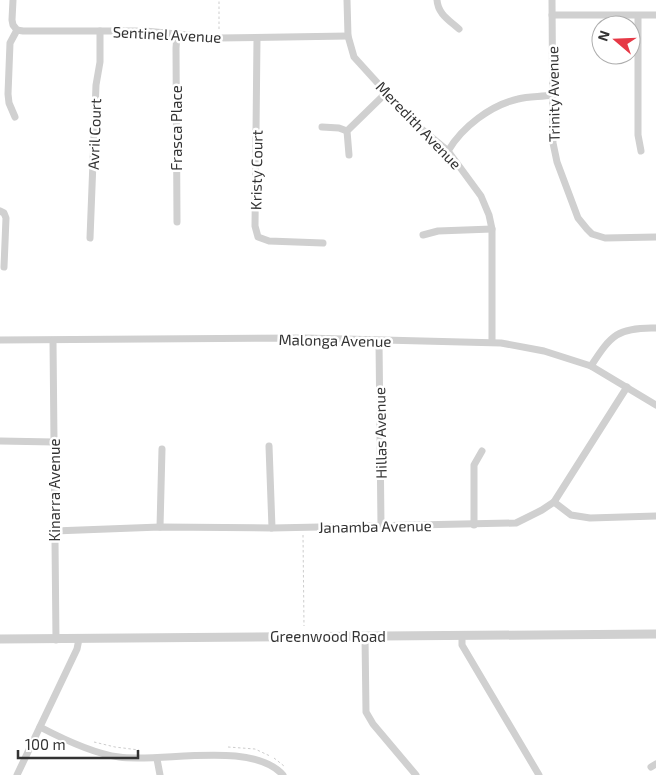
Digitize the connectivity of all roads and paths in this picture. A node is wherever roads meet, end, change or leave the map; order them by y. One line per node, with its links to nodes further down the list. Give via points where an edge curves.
1 (13, 0): 11 (street, via 12,20)
2 (219, 0): 15 (path)
3 (347, 0): 14 (street, Meredith Avenue)
4 (437, 0): 10 (street, via 442,15)
5 (552, 0): 6 (street, Trinity Avenue)
6 (552, 15): 7 (street); 19 (street, Trinity Avenue)
7 (591, 15)
8 (641, 16): 9 (street)
9 (656, 16)
10 (459, 29)
11 (17, 30): 12 (street, Sentinel Avenue); 20 (street, via 10,43 8,94)
12 (100, 31): 13 (street, Sentinel Avenue); 31 (street, Avril Court)
13 (177, 34): 15 (street, Sentinel Avenue); 27 (street, Frasca Place)
14 (348, 36): 16 (street, Sentinel Avenue); 18 (street, Meredith Avenue, via 354,58)
15 (219, 38): 16 (street, Sentinel Avenue)
16 (257, 38): 32 (street, Kristy Court, via 255,226 258,237 269,241)
17 (638, 65): 24 (street)
18 (386, 93): 22 (street); 23 (street, Meredith Avenue)
19 (552, 96): 23 (street, via 522,98 495,107 466,130); 30 (street, Trinity Avenue, via 554,153 581,224 600,237)
20 (15, 117)
21 (322, 127): 22 (street)
22 (347, 131): 25 (street)
23 (448, 151): 28 (street, Meredith Avenue, via 481,196)
24 (641, 151)
25 (349, 155)
26 (0, 211): 33 (street, via 6,218)
27 (177, 222)
28 (492, 229): 29 (street, via 438,231); 38 (street, Meredith Avenue)
29 (423, 235)
30 (656, 237)
31 (90, 238)
32 (323, 243)
33 (4, 267)
34 (656, 328): 39 (street, via 624,331 605,344)
35 (0, 340): 36 (street, Malonga Avenue)
36 (53, 341): 37 (street, Malonga Avenue, via 304,338); 43 (street, Kinarra Avenue)
37 (379, 341): 38 (street, Malonga Avenue); 50 (street, Hillas Avenue)
38 (492, 342): 39 (street, Malonga Avenue, via 544,351)
39 (591, 366): 40 (street, Malonga Avenue)
40 (628, 387): 41 (street, Malonga Avenue); 47 (street, Janamba Avenue)
41 (656, 405)
42 (0, 441): 43 (street)
43 (54, 442): 54 (street, Kinarra Avenue)
44 (269, 446): 53 (street)
45 (162, 449): 51 (street)
46 (482, 451): 49 (street, via 474,465)
47 (554, 502): 48 (street, via 571,515 590,518); 49 (street, Janamba Avenue, via 516,523)
48 (656, 516)
49 (474, 525): 50 (street, Janamba Avenue)
50 (381, 526): 52 (street, Janamba Avenue)
51 (160, 527): 53 (street, Janamba Avenue); 54 (street, Janamba Avenue)
52 (303, 527): 53 (street, Janamba Avenue); 55 (path)
53 (272, 528)
54 (54, 531): 61 (street, Kinarra Avenue)
55 (304, 626)
56 (656, 634): 57 (street, Greenwood Road)
57 (462, 635): 58 (street, Greenwood Road); 71 (street, via 462,645)
58 (365, 636): 60 (street, Greenwood Road); 70 (street, via 366,712)
59 (0, 639): 61 (street, Greenwood Road)
60 (79, 639): 61 (street, Greenwood Road); 62 (street)
61 (56, 640)
62 (40, 727): 66 (street, via 81,746 117,757); 68 (street)
63 (91, 741): 65 (path, via 115,748)
64 (227, 747): 67 (path, via 255,749 280,761)
65 (140, 750)
66 (157, 759): 67 (street, via 239,756 255,758); 69 (street)
67 (284, 772)
68 (17, 775)
69 (160, 775)
70 (416, 775)
71 (539, 775)

